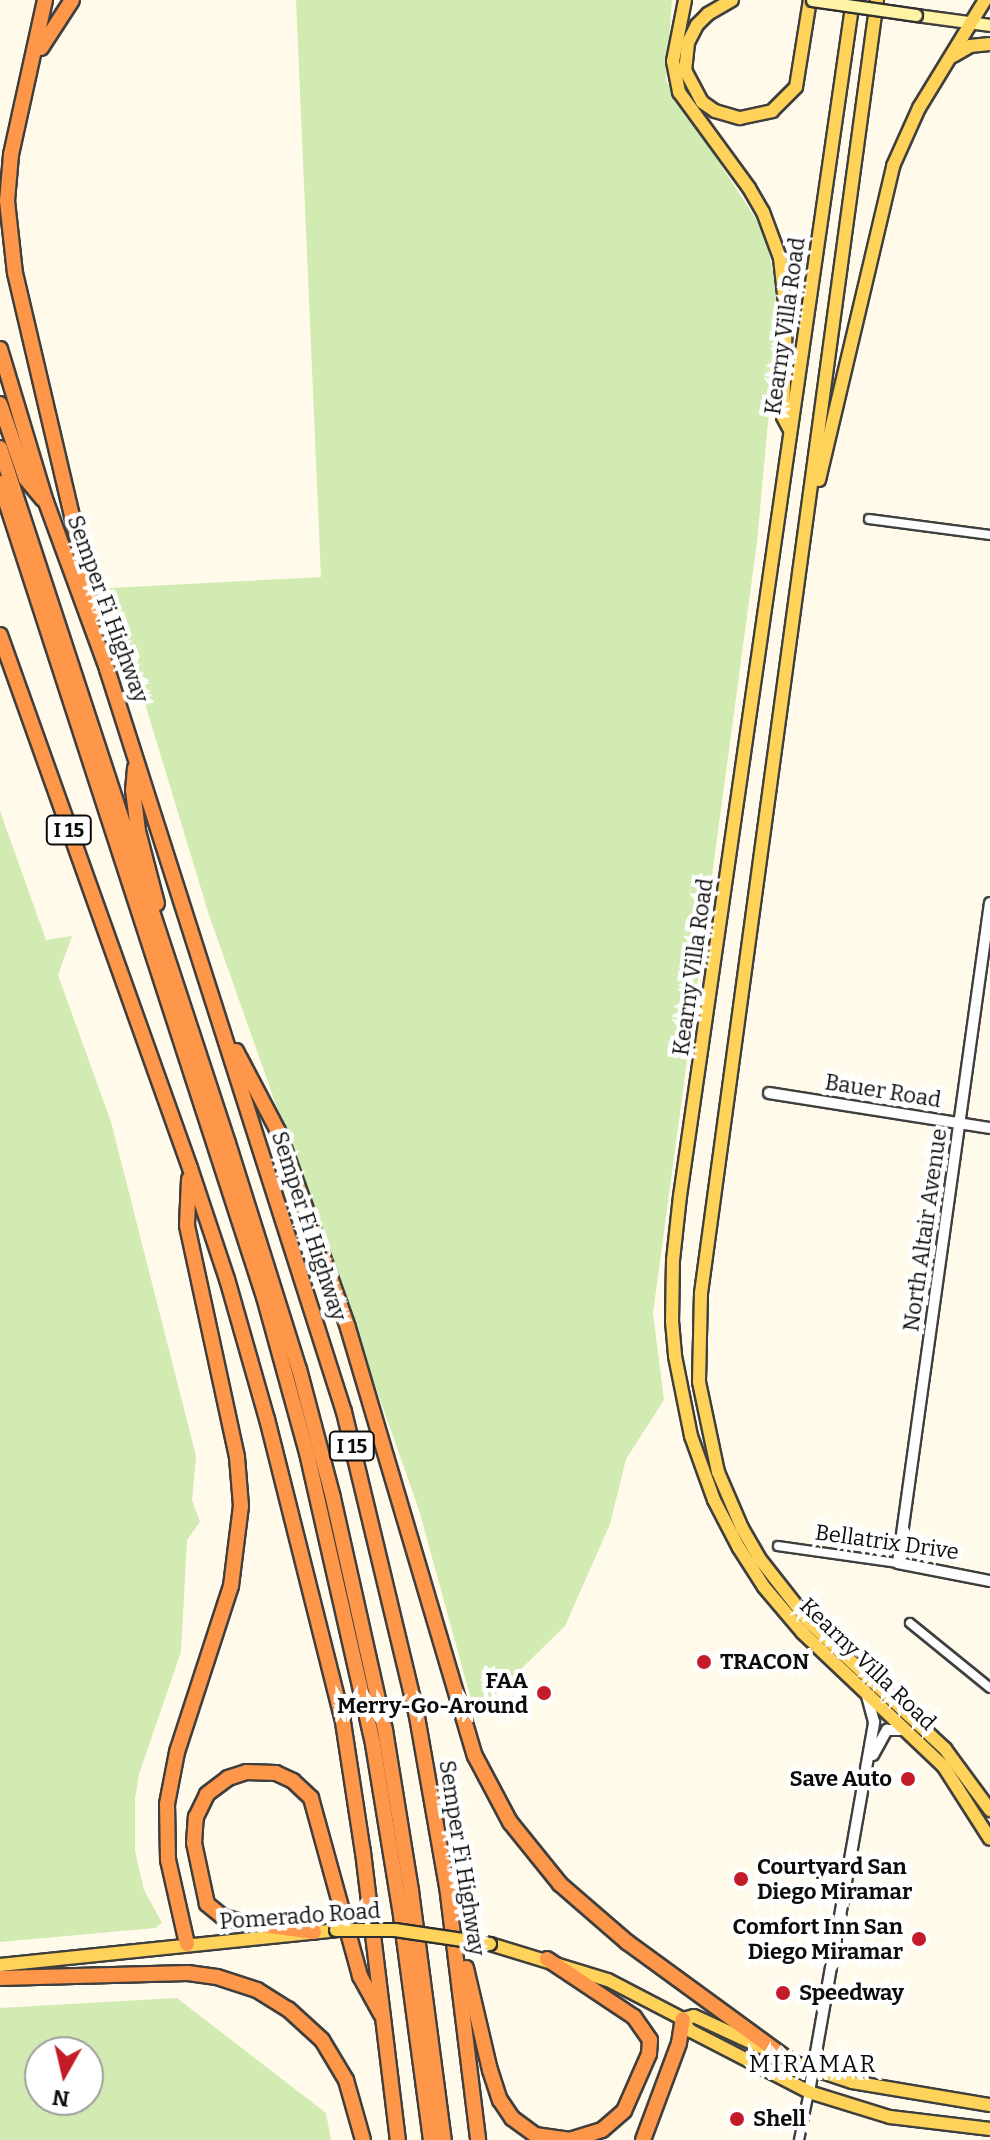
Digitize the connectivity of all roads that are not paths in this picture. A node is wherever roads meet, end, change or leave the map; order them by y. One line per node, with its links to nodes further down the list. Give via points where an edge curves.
1 (45, 0): 14 (highway)
2 (72, 0): 14 (highway)
3 (688, 0): 12 (main road); 17 (main road, via 673,61 679,92 749,188 780,258 786,312 783,417)
4 (732, 0): 12 (main road, via 702,19)
5 (811, 0): 9 (main road, bridge); 12 (main road, via 799,77 787,99 772,111 740,118 715,111 692,88)
6 (853, 0): 17 (main road, Kearny Villa Road)
7 (877, 0): 20 (main road, Kearny Villa Road)
8 (985, 0): 9 (main road)
9 (971, 21): 10 (main road); 13 (main road)
10 (990, 25)
11 (990, 44): 13 (main road, via 961,50)
12 (685, 56)
13 (947, 61): 20 (main road, via 908,128 886,189)
14 (31, 70): 25 (highway, via 11,155 7,201 15,273)
15 (0, 349): 21 (highway, Semper Fi Highway / I 15)
16 (0, 404): 21 (highway, via 26,479)
17 (790, 430): 39 (main road, Kearny Villa Road, via 680,1196 672,1321 691,1436 726,1525 789,1619)
18 (0, 448): 28 (highway)
19 (0, 483): 59 (highway, via 264,1297 307,1453 373,1744)
20 (812, 498): 42 (main road, Kearny Villa Road, via 701,1293 697,1350 702,1403 725,1493 783,1592 945,1749)
21 (46, 502): 25 (highway, Semper Fi Highway / I 15)
22 (869, 519): 23 (street)
23 (990, 535)
24 (0, 635): 33 (highway, I 15)
25 (107, 669): 26 (highway, Semper Fi Highway / I 15)
26 (136, 758): 28 (highway, via 138,831); 29 (highway, Semper Fi Highway / I 15)
27 (990, 903): 31 (street, North Altair Avenue)
28 (163, 944): 60 (highway, via 299,1369 333,1498 385,1730)
29 (217, 1016): 44 (highway, Semper Fi Highway / I 15, via 344,1412 416,1711); 52 (highway, via 278,1131 348,1328 475,1756 510,1822 560,1884 627,1942)
30 (769, 1093): 31 (street, Bauer Road)
31 (961, 1124): 32 (street, Bauer Road); 35 (street, North Altair Avenue)
32 (990, 1128)
33 (190, 1168): 46 (highway, via 187,1225 237,1457 241,1506 231,1586 177,1752 167,1804 168,1860); 51 (highway, I 15, via 267,1419 343,1722)
34 (778, 1546): 35 (street, Bellatrix Drive)
35 (898, 1563): 36 (street, Bellatrix Drive)
36 (990, 1581)
37 (910, 1623): 38 (street)
38 (990, 1688)
39 (866, 1692): 40 (main road, Kearny Villa Road); 41 (street, via 874,1722)
40 (914, 1735): 41 (street, via 902,1728 887,1730); 43 (main road, Kearny Villa Road, via 957,1783)
41 (867, 1768): 53 (street)
42 (990, 1810)
43 (990, 1839)
44 (447, 1886): 61 (highway, Semper Fi Highway / I 15); 62 (highway, via 500,2100 512,2118 535,2135)
45 (314, 1932): 46 (main road, Pomerado Road); 47 (main road, Pomerado Road, bridge, via 395,1930 490,1944); 51 (highway, via 241,1922 223,1917 207,1904 194,1843 196,1817 207,1794 228,1778 246,1772 276,1773 311,1798 360,1976)
46 (187, 1944): 48 (main road, Pomerado Road)
47 (547, 1959): 50 (main road, Pomerado Road, via 608,1980); 62 (highway, via 634,2017 651,2047 624,2111 602,2130)
48 (0, 1965)
49 (0, 1978): 57 (highway, via 188,1973 257,1990 322,2040 346,2080)
50 (683, 2019): 52 (main road, via 694,2016); 54 (main road, via 689,2030); 63 (highway)
51 (385, 2021): 58 (highway, I 15)
52 (789, 2060): 53 (main road)
53 (812, 2069): 54 (street); 55 (main road, via 898,2092)
54 (809, 2092): 56 (main road, via 890,2117); 64 (street)
55 (990, 2105)
56 (990, 2129)
57 (363, 2140)
58 (398, 2140)
59 (431, 2140)
60 (444, 2140)
61 (478, 2140)
62 (570, 2140)
63 (643, 2140)
64 (799, 2140)

